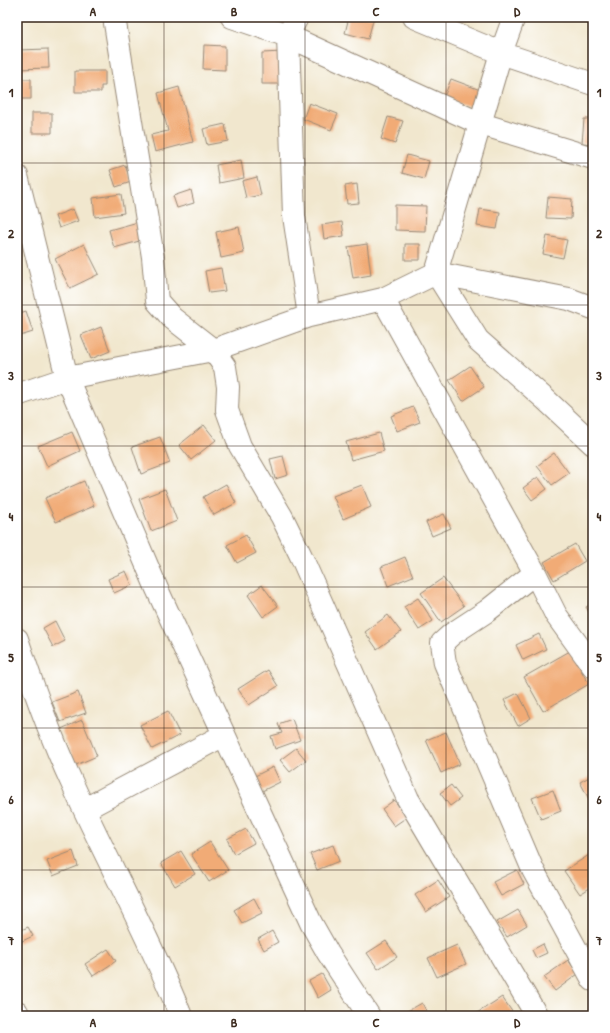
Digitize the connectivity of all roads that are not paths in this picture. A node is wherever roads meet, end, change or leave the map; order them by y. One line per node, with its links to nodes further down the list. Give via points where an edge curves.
1 (114, 17): 15 (street, via 153,257 157,301 172,318)
2 (232, 17): 5 (street)
3 (414, 17): 6 (street)
4 (514, 17): 6 (street)
5 (293, 26): 8 (street); 14 (street, via 294,216)
6 (501, 53): 7 (street); 8 (street)
7 (593, 84)
8 (481, 124): 9 (street); 11 (street)
9 (593, 158)
10 (17, 176): 16 (street)
11 (436, 273): 12 (street); 13 (street, via 569,298); 18 (street, via 478,340)
12 (383, 298): 14 (street); 19 (street)
13 (593, 308)
14 (310, 316): 15 (street)
15 (213, 350): 16 (street); 29 (street, via 225,367 228,387 227,410 240,446 282,517 301,556 408,799)
16 (66, 378): 17 (street); 22 (street, via 157,589)
17 (17, 395)
18 (593, 444)
19 (535, 573): 21 (street, via 556,615); 24 (street, via 442,643 445,662 533,870)
20 (17, 638): 23 (street, via 36,695)
21 (593, 666)
22 (224, 735): 23 (street); 28 (street, via 311,923)
23 (85, 809): 27 (street)
24 (593, 980)
25 (17, 1012): 26 (street)
26 (19, 1016)
27 (181, 1016)
28 (370, 1016)
29 (537, 1016)

